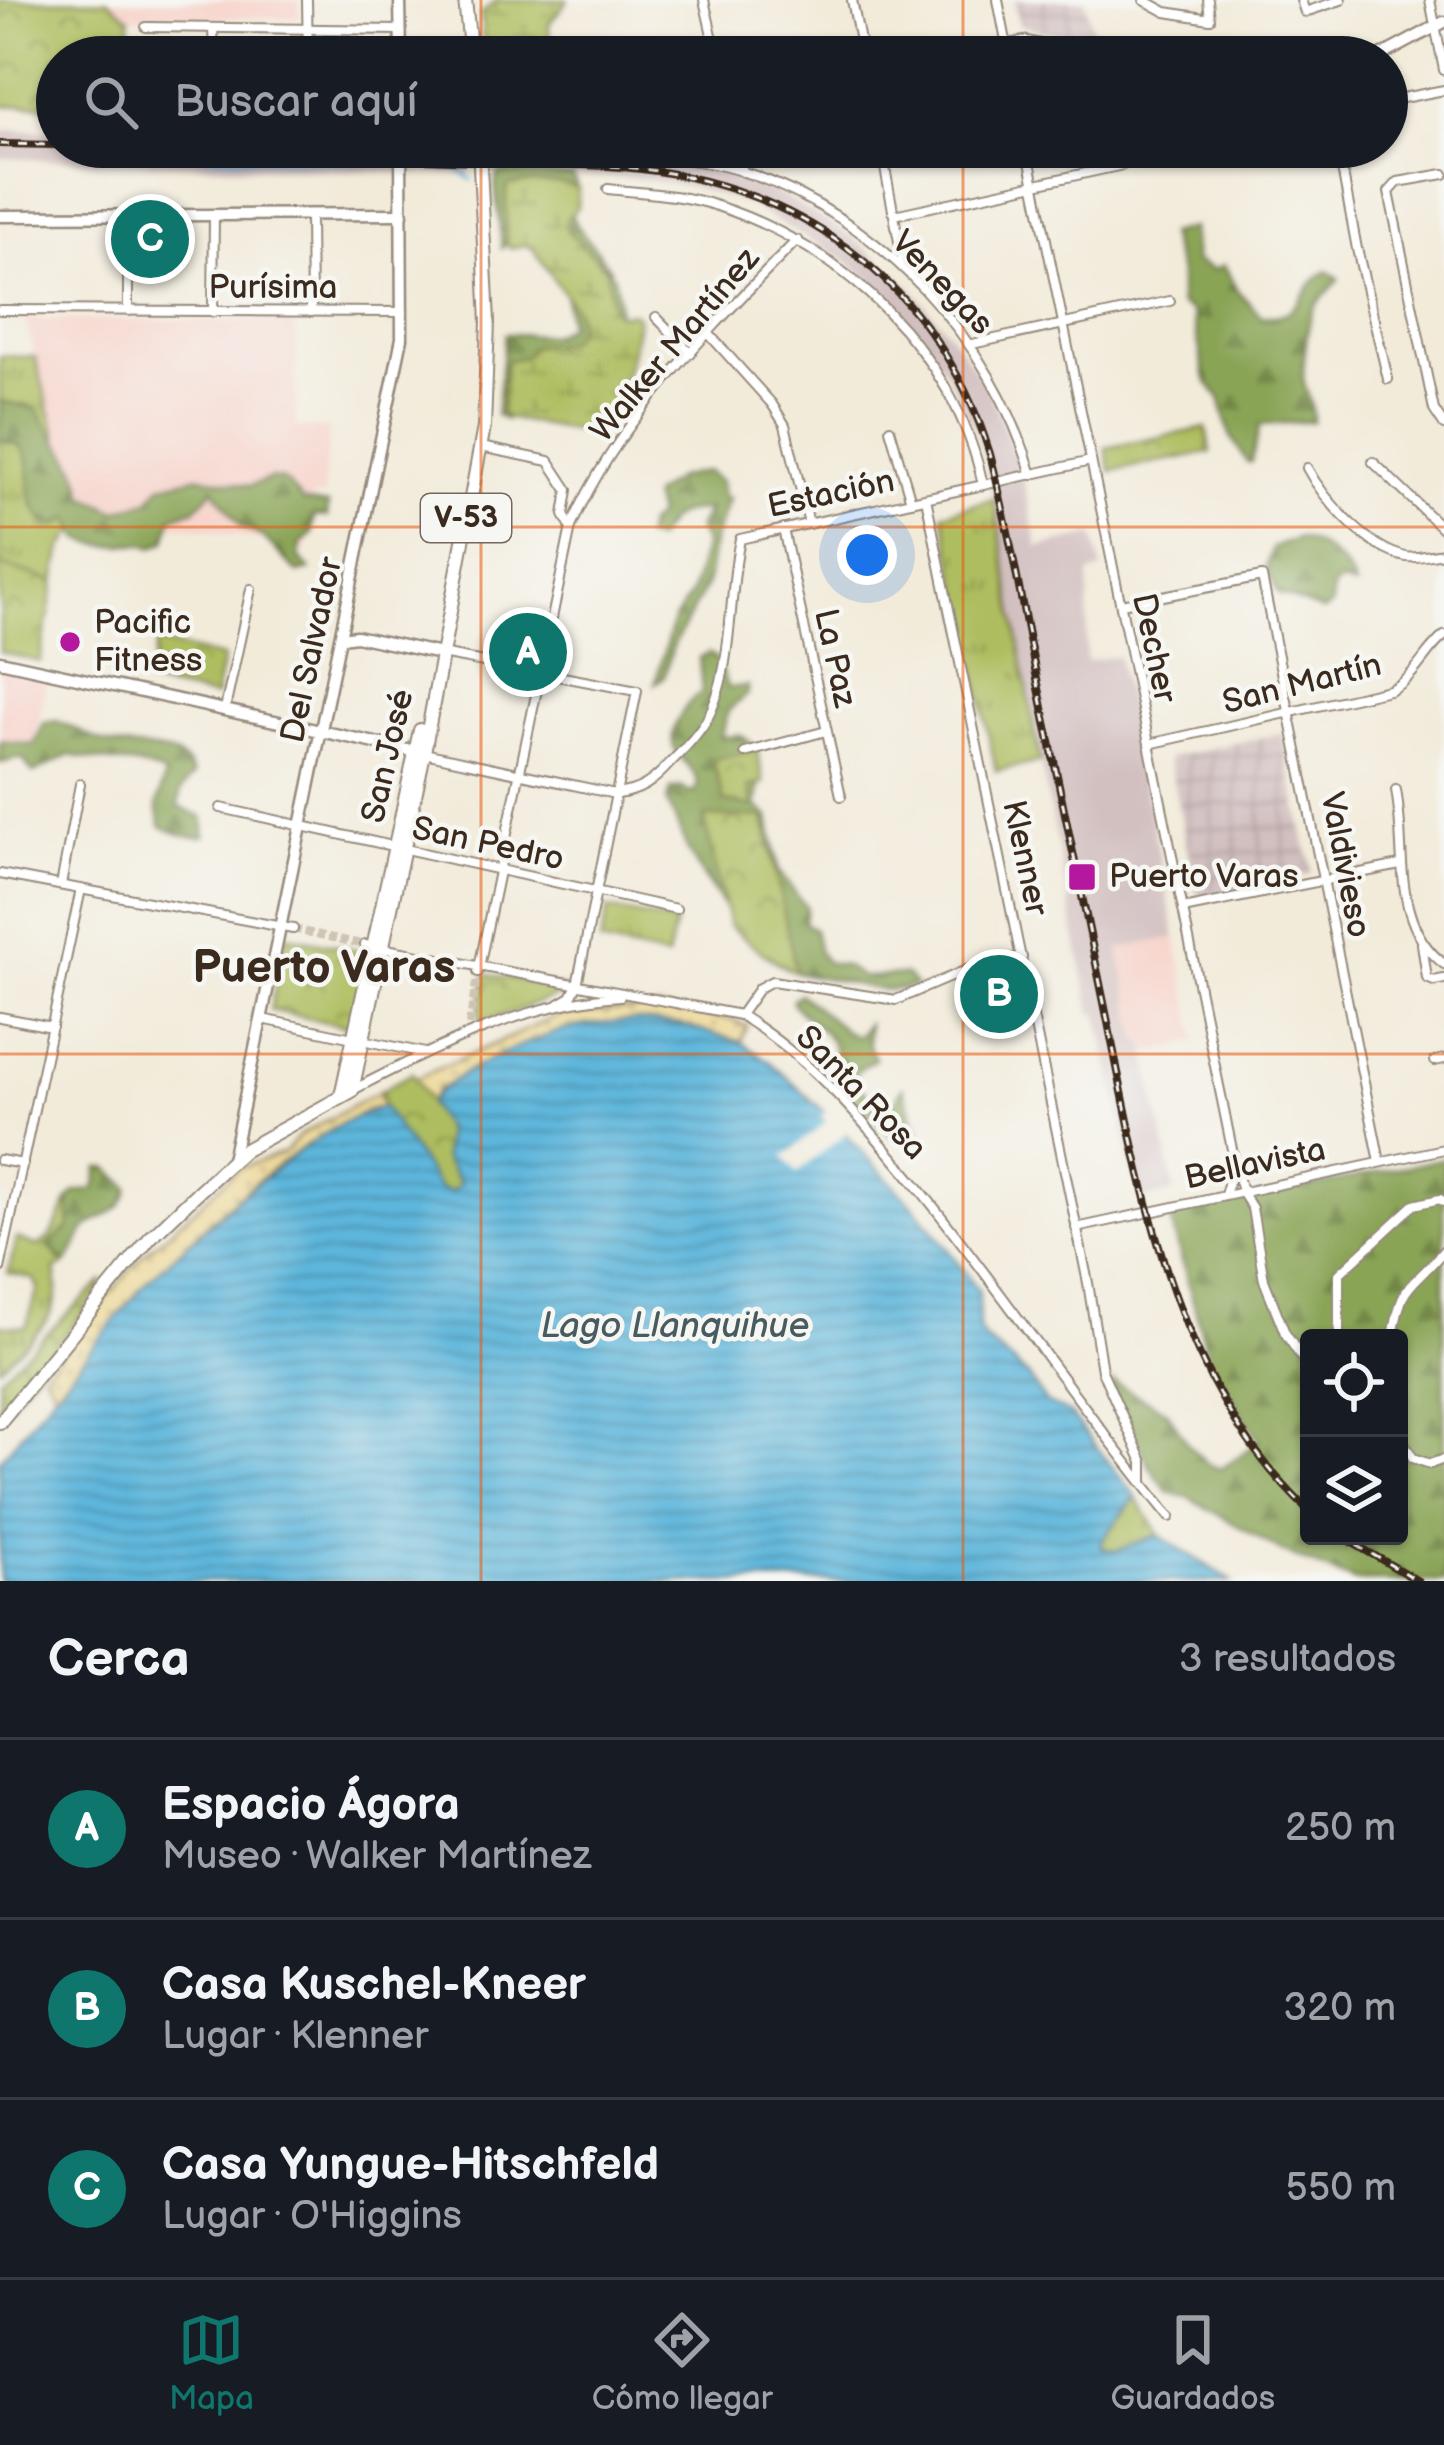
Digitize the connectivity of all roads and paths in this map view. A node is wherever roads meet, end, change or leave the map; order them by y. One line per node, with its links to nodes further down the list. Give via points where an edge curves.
1 (307, 0): 15 (street)
2 (400, 0): 16 (main road)
3 (465, 0): 20 (main road)
4 (704, 0): 21 (street)
5 (852, 0): 22 (street)
6 (998, 0): 23 (street)
7 (1144, 0): 8 (street, via 1210,19)
8 (1208, 0)
9 (1301, 0): 10 (street, via 1305,12)
10 (1341, 0)
11 (1430, 0): 12 (street)
12 (1440, 24): 24 (main road); 25 (street)
13 (146, 27): 14 (street)
14 (213, 28): 15 (street); 17 (street)
15 (308, 30): 16 (street); 18 (street)
16 (401, 30): 19 (main road)
17 (213, 36)
18 (308, 36)
19 (401, 36)
20 (469, 36)
21 (712, 36)
22 (859, 36)
23 (1004, 36)
24 (1408, 41)
25 (1444, 70)
26 (1444, 90): 27 (street)
27 (1408, 97)
28 (401, 168): 41 (main road, Del Salvador)
29 (480, 168): 62 (main road, V-53, via 488,322)
30 (723, 168): 36 (street, Venegas)
31 (742, 168): 36 (street)
32 (885, 168): 44 (street)
33 (1031, 168): 38 (street, Decher)
34 (1110, 168): 38 (street)
35 (1342, 168): 59 (street)
36 (743, 172): 47 (street, Venegas, via 800,196)
37 (1444, 174): 60 (street, via 1398,182 1389,192 1434,410)
38 (1035, 185): 44 (street); 55 (street, Decher)
39 (608, 189): 46 (street, via 710,204)
40 (310, 214): 41 (main road); 43 (main road); 53 (street)
41 (402, 214): 52 (main road, Del Salvador)
42 (128, 215): 43 (main road); 45 (main road); 50 (street)
43 (214, 215): 51 (street)
44 (894, 215): 47 (street)
45 (0, 216)
46 (797, 240): 56 (street, Walker Martínez); 67 (street, via 857,282 934,368 967,429)
47 (905, 269): 57 (street, Venegas)
48 (1170, 301): 55 (street)
49 (0, 310): 50 (street, Purísima)
50 (128, 311): 51 (street, Purísima)
51 (213, 312): 53 (street, Purísima)
52 (403, 312): 53 (street, Purísima); 77 (main road, Del Salvador)
53 (311, 313)
54 (656, 317): 58 (street)
55 (1064, 324): 57 (street); 63 (street, Decher)
56 (708, 333): 58 (street, Walker Martínez); 70 (street, via 785,425)
57 (971, 344): 66 (street, Venegas)
58 (691, 353): 71 (street, Walker Martínez, via 588,487)
59 (1388, 379)
60 (1444, 425)
61 (890, 429): 69 (street)
62 (480, 447): 71 (street, via 549,461 568,490 564,515); 81 (main road, V-53)
63 (1091, 461): 66 (street, Estación); 76 (street, Decher)
64 (1373, 462): 73 (street)
65 (1307, 468): 74 (street, via 1320,493 1367,537 1406,557)
66 (1032, 475): 67 (street, Estación)
67 (983, 485): 68 (street, Estación)
68 (926, 498): 69 (street, Estación); 111 (street, Klenner)
69 (911, 501): 70 (street, Estación)
70 (809, 524): 72 (street, Estación)
71 (571, 527): 83 (street, Walker Martínez)
72 (784, 529): 87 (street, La Paz); 94 (street, Estación, via 740,538 719,685 706,721 652,782)
73 (1444, 530)
74 (1444, 553)
75 (251, 590): 84 (street)
76 (1121, 604): 85 (street, Valdivieso, via 1262,577); 88 (street, Decher)
77 (346, 618): 78 (main road); 80 (main road, Del Salvador)
78 (361, 636): 80 (main road); 81 (main road)
79 (1444, 636): 85 (street, San Martín, via 1404,684)
80 (341, 638): 86 (main road, Del Salvador)
81 (441, 654): 83 (street); 89 (main road, San José)
82 (0, 661): 84 (main road)
83 (542, 672): 91 (street, Walker Martínez); 94 (street, via 637,691)
84 (225, 709): 86 (main road)
85 (1290, 713): 88 (street, San Martín); 102 (street, Valdivieso)
86 (322, 729): 89 (main road); 97 (main road, Del Salvador)
87 (826, 731): 90 (street); 95 (street, La Paz)
88 (1149, 744): 107 (street, Decher)
89 (419, 752): 91 (street); 98 (main road, San José)
90 (745, 753)
91 (520, 773): 94 (street); 100 (street, Walker Martínez)
92 (80, 784): 103 (street)
93 (1396, 790): 99 (street)
94 (615, 794): 105 (street)
95 (841, 796)
96 (221, 808): 97 (street, San Pedro)
97 (302, 827): 98 (street, San Pedro); 108 (main road, Del Salvador)
98 (399, 849): 100 (street, San Pedro); 110 (main road, San José)
99 (1400, 865): 102 (street); 109 (street)
100 (499, 871): 105 (street, San Pedro); 113 (street, Walker Martínez)
101 (0, 874): 103 (street)
102 (1324, 881): 107 (street); 131 (street, Valdivieso)
103 (61, 885): 104 (street)
104 (81, 889): 108 (street); 122 (street)
105 (596, 891): 106 (street, San Pedro); 115 (street)
106 (676, 909)
107 (1183, 909): 128 (street, Decher)
108 (287, 927): 120 (main road, Del Salvador)
109 (1421, 941): 112 (street); 114 (street, via 1427,977)
110 (374, 947): 113 (street, Santa Rosa); 124 (main road, San José)
111 (1022, 957): 118 (street, via 976,966 896,1000 772,981); 136 (street, Klenner)
112 (1444, 964)
113 (478, 969): 115 (street, Santa Rosa)
114 (1444, 979)
115 (577, 985): 116 (street, Santa Rosa); 117 (street)
116 (636, 997): 117 (street); 118 (street, Santa Rosa)
117 (559, 1004): 123 (street)
118 (740, 1015): 145 (street, Santa Rosa, via 773,1035 869,1127)
119 (0, 1017): 122 (street)
120 (262, 1019): 124 (street); 130 (main road, Del Salvador)
121 (469, 1025): 123 (street)
122 (52, 1027): 132 (street)
123 (467, 1036): 125 (street)
124 (358, 1040): 125 (street); 126 (main road, San José)
125 (426, 1054): 126 (street)
126 (347, 1094): 130 (main road)
127 (1444, 1149): 131 (street, Bellavista)
128 (1234, 1159): 133 (street, Decher); 134 (street, Decher)
129 (0, 1160): 132 (street)
130 (232, 1160): 142 (main road, via 150,1238)
131 (1380, 1162): 133 (street, Bellavista)
132 (23, 1164): 138 (street)
133 (1242, 1192): 134 (street, Bellavista); 141 (street, Decher, via 1264,1280)
134 (1226, 1195): 136 (street, Bellavista)
135 (1444, 1202): 139 (street, via 1414,1205 1339,1274)
136 (1076, 1228): 145 (street, Klenner, via 1102,1371 1143,1462)
137 (1444, 1250): 140 (street, via 1405,1288)
138 (0, 1269)
139 (1339, 1329)
140 (1394, 1329)
141 (1300, 1355)
142 (0, 1422)
143 (1401, 1437): 144 (street, via 1413,1458)
144 (1444, 1460)
145 (1143, 1485): 146 (street, Santa Rosa)
146 (1170, 1517)

